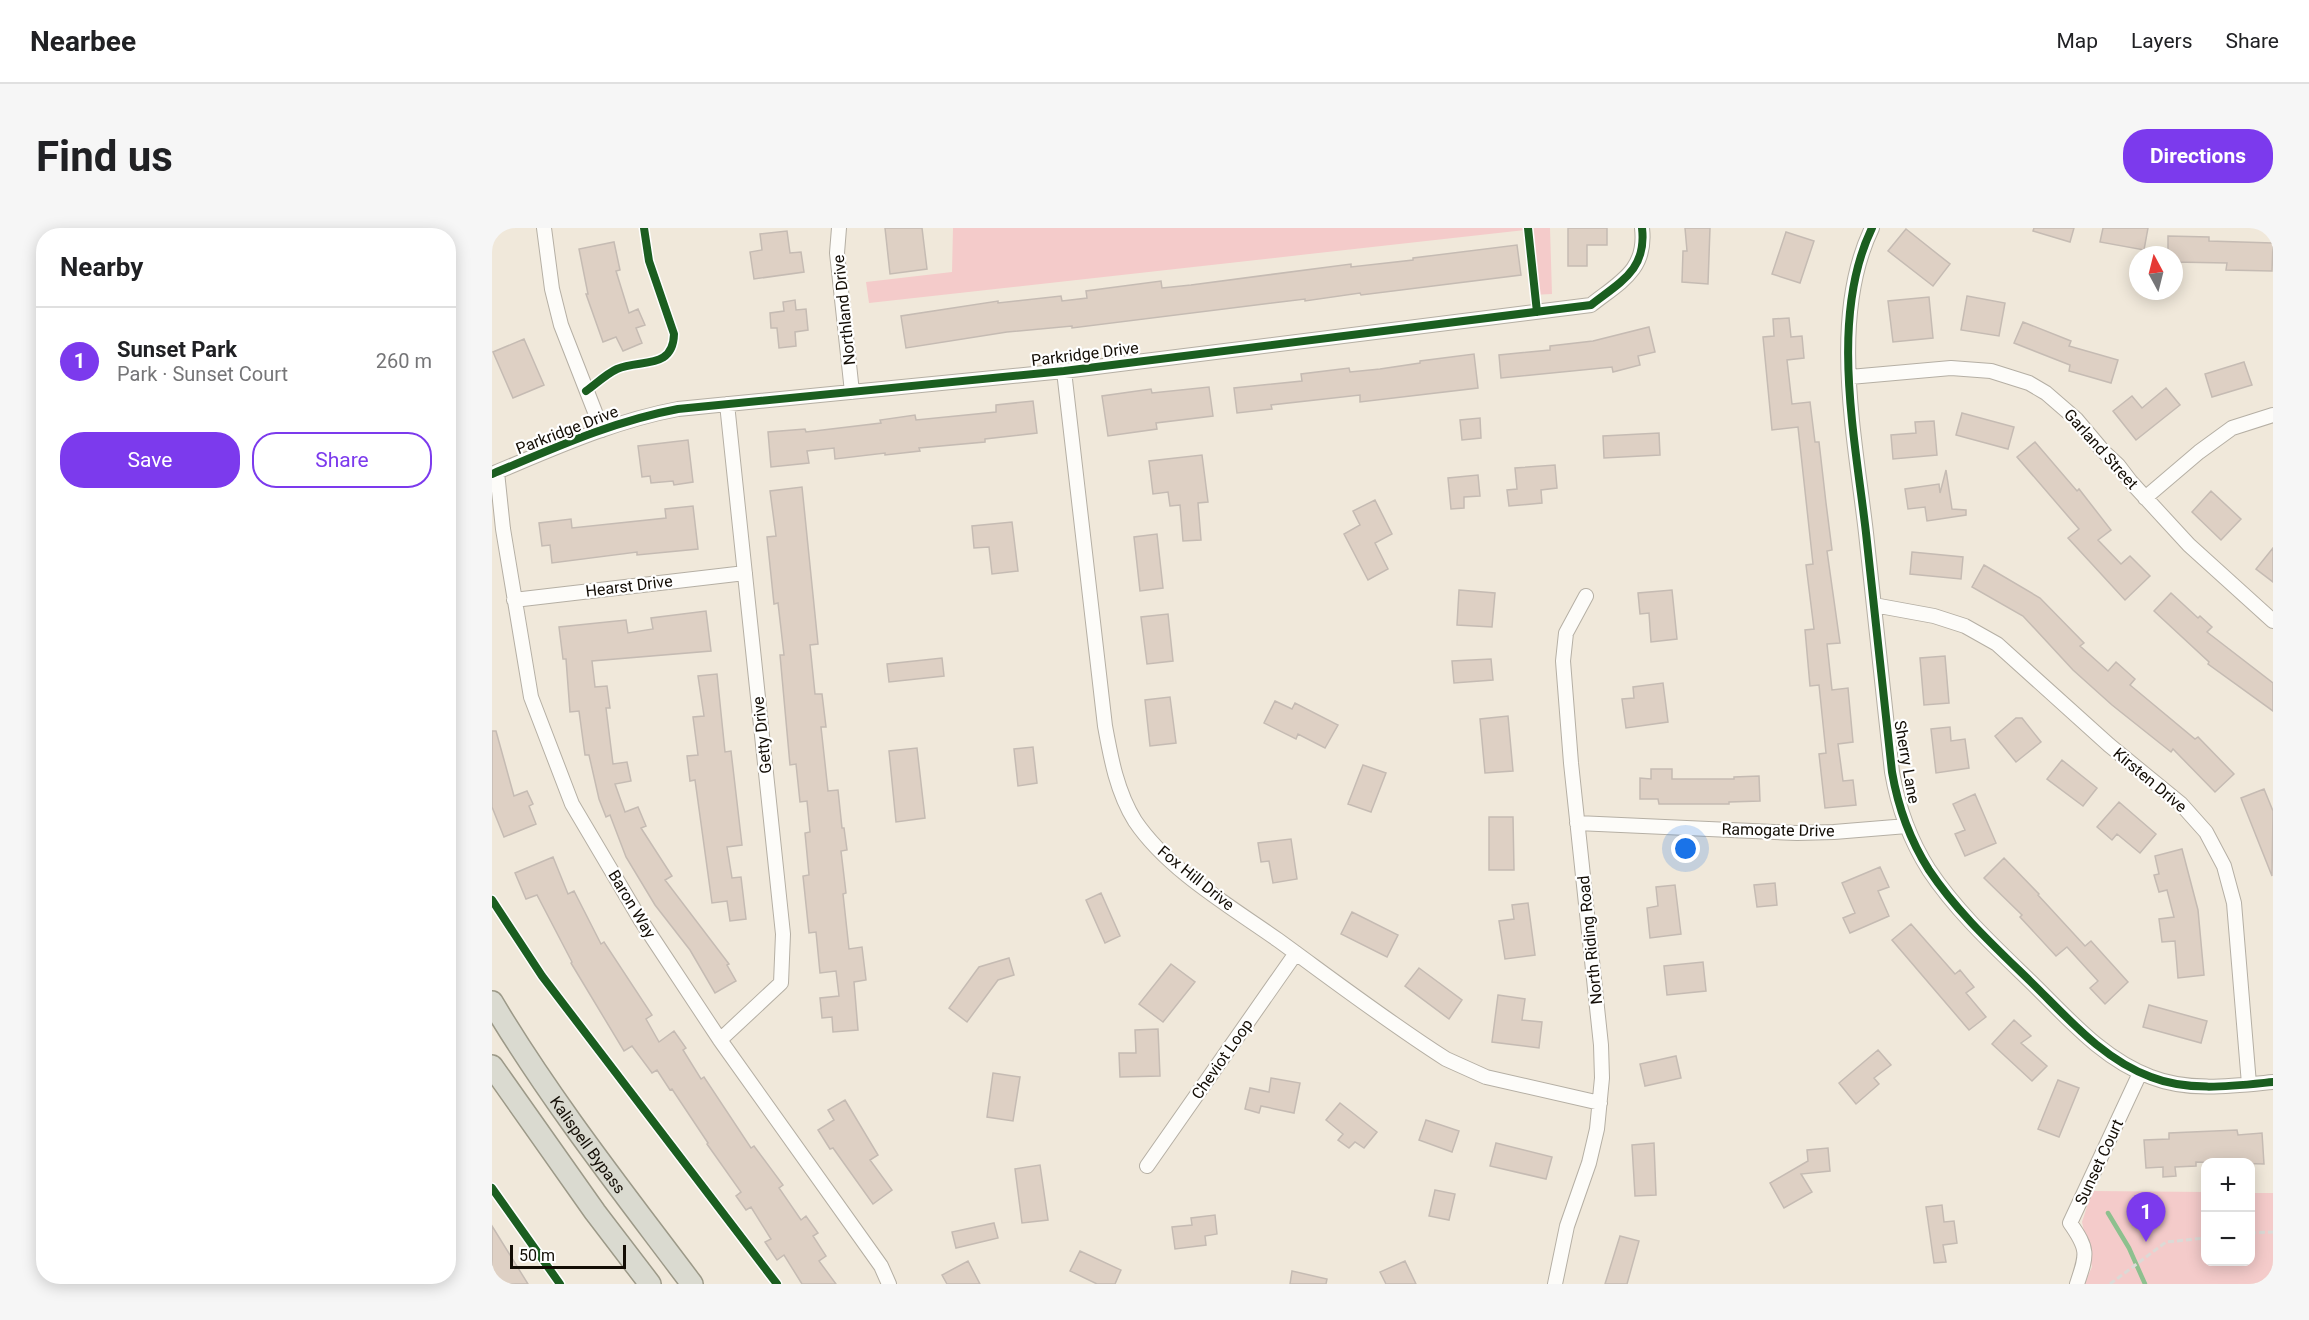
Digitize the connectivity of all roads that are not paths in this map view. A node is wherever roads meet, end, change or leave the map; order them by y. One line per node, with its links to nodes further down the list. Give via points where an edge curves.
1 (544, 228): 10 (street, via 561,325)
2 (839, 228): 7 (street, Northland Drive, via 837,253)
3 (1642, 228): 5 (street, Parkridge Drive, via 1643,240 1634,271 1591,305)
4 (1872, 228): 6 (street, Sherry Lane, via 1860,254 1850,301)
5 (1064, 371): 7 (street, Parkridge Drive); 20 (street, Fox Hill Drive, via 1105,726 1120,791 1145,834 1169,859)
6 (1850, 377): 12 (street, Garland Street, via 1951,368 1991,371 2029,383 2076,418); 16 (street, Sherry Lane)
7 (852, 392): 8 (street, Parkridge Drive)
8 (727, 404): 10 (street, Parkridge Drive, via 659,412); 13 (street, Getty Drive)
9 (2273, 415): 12 (street, via 2232,428)
10 (602, 430): 11 (street, Parkridge Drive)
11 (494, 473): 15 (street, Baron Way)
12 (2145, 498): 17 (street, Garland Street, via 2189,545)
13 (745, 573): 15 (street, Hearst Drive); 22 (street, Getty Drive, via 783,934 781,982)
14 (1586, 596): 18 (street, North Riding Road, via 1566,633 1563,661)
15 (514, 600): 22 (street, Baron Way, via 531,697 572,804 640,919)
16 (1874, 604): 19 (street, Sherry Lane, via 1892,772); 26 (street, Kirsten Drive, via 1965,626 1997,644 2181,804 2206,832 2224,866 2234,903)
17 (2273, 621)
18 (1577, 823): 19 (street, Ramogate Drive, via 1797,832); 27 (street, North Riding Road, via 1601,1045)
19 (1907, 826): 24 (street, Sherry Lane, via 1930,870 1964,916 2086,1036 2118,1062)
20 (1296, 953): 27 (street, Fox Hill Drive, via 1418,1041 1464,1068 1524,1087); 28 (street, Cheviot Loop)
21 (492, 1002): 30 (highway, Kalispell Bypass, via 518,1046)
22 (720, 1040): 31 (street, Baron Way, via 881,1266)
23 (492, 1066): 29 (highway, Kalispell Bypass)
24 (2140, 1073): 26 (street, Sherry Lane, via 2189,1086); 33 (street, Sunset Court, via 2070,1223 2084,1243 2085,1260)
25 (2273, 1082): 26 (street, Sherry Lane)
26 (2249, 1084)
27 (1600, 1103): 32 (street, North Riding Road, via 1589,1163 1567,1226)
28 (1148, 1166)
29 (650, 1284)
30 (692, 1284)
31 (889, 1284)
32 (1555, 1284)
33 (2077, 1284)

